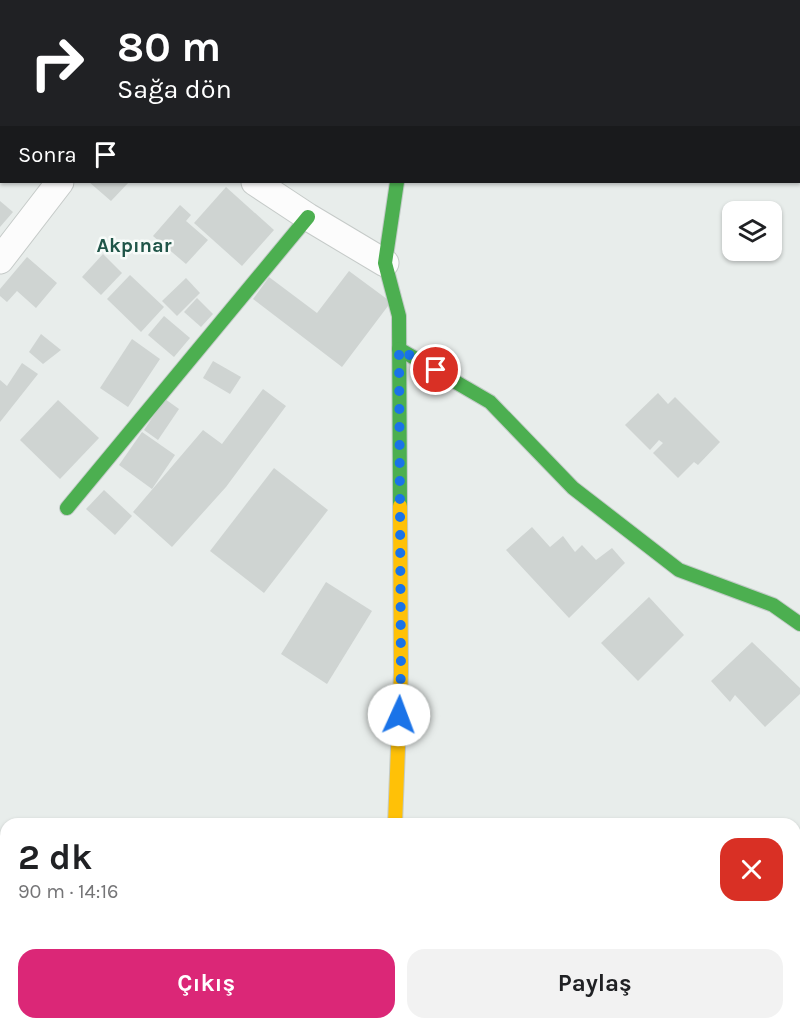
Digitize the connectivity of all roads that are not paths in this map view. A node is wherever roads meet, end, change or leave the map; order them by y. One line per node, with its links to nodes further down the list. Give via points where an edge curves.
1 (59, 183): 5 (street)
2 (257, 183): 4 (street)
3 (397, 183): 6 (street)
4 (308, 217): 6 (street); 8 (street)
5 (0, 260)
6 (385, 263): 7 (street, via 399,316)
7 (399, 349): 9 (street, via 490,402 573,488 679,570 773,605); 10 (street, via 401,672)
8 (67, 508)
9 (800, 624)
10 (395, 818)

